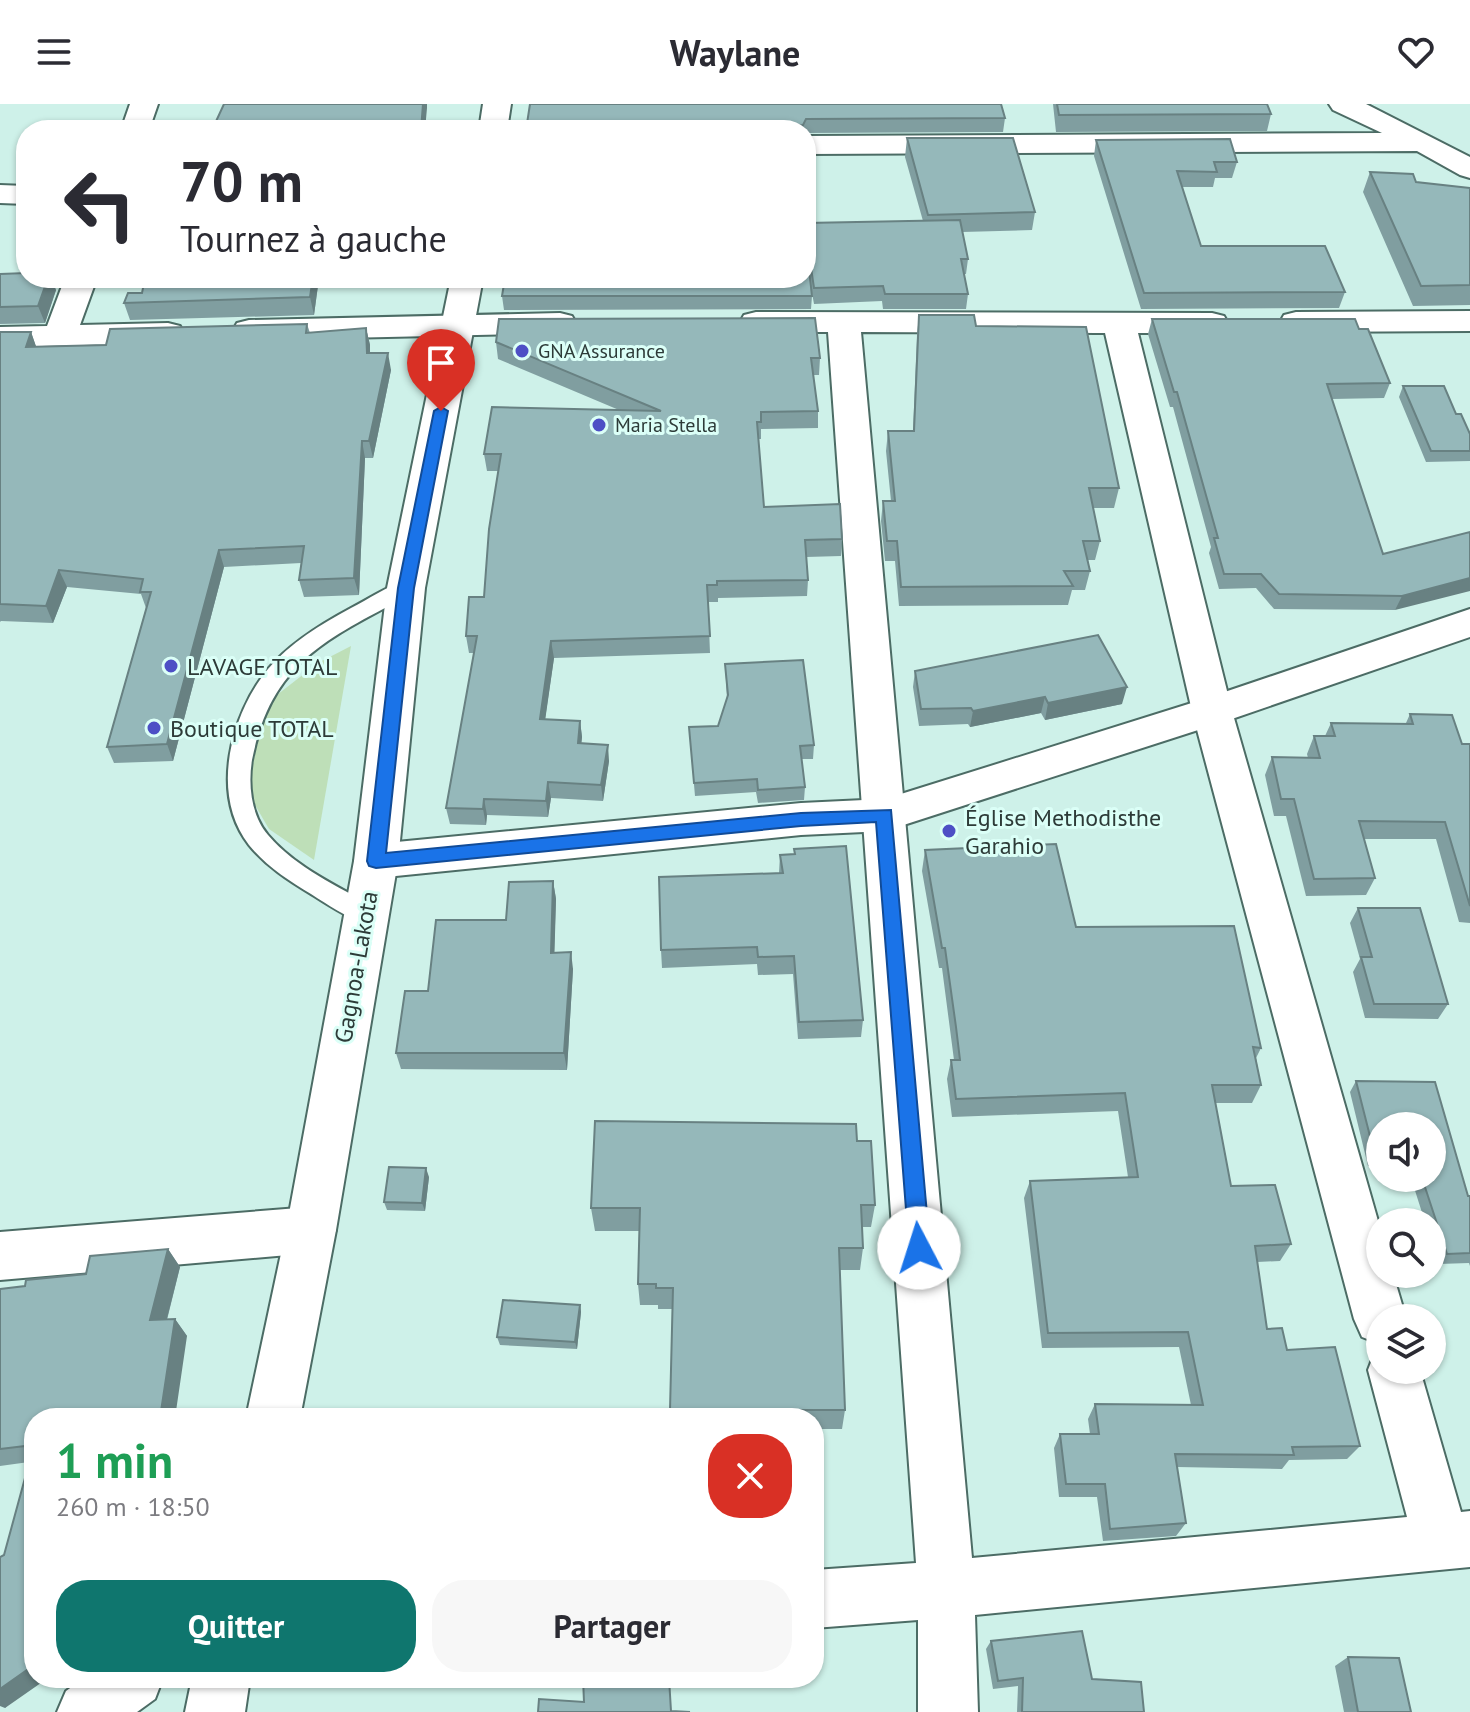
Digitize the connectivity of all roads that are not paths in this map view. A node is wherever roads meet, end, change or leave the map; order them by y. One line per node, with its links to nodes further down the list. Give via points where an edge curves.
1 (1343, 104): 2 (street)
2 (1423, 142): 3 (street); 4 (street)
3 (816, 145)
4 (1470, 169)
5 (77, 288): 13 (street)
6 (465, 288): 10 (street, Gagnoa-Lakota)
7 (1470, 321): 12 (street)
8 (721, 322): 9 (street)
9 (844, 322): 12 (street); 18 (street)
10 (459, 323): 11 (street); 13 (street); 15 (street, Gagnoa-Lakota)
11 (597, 323)
12 (1119, 323): 17 (street)
13 (60, 336): 14 (street)
14 (0, 337)
15 (406, 588): 19 (street, Gagnoa-Lakota); 20 (lane, via 292,656 255,703 242,743 237,789 259,840 278,859)
16 (1470, 623): 17 (street)
17 (1212, 711): 18 (street); 23 (street)
18 (885, 815): 19 (street); 27 (street)
19 (376, 861): 20 (street, Gagnoa-Lakota)
20 (365, 914): 21 (street, Gagnoa-Lakota)
21 (311, 1230): 22 (street); 25 (street, Gagnoa-Lakota)
22 (0, 1256)
23 (1376, 1304)
24 (1399, 1384): 26 (street)
25 (275, 1408)
26 (1456, 1541): 27 (street)
27 (946, 1589): 28 (street); 33 (street)
28 (824, 1598)
29 (120, 1688): 31 (street)
30 (219, 1688): 32 (street)
31 (87, 1712)
32 (215, 1712)
33 (948, 1712)

